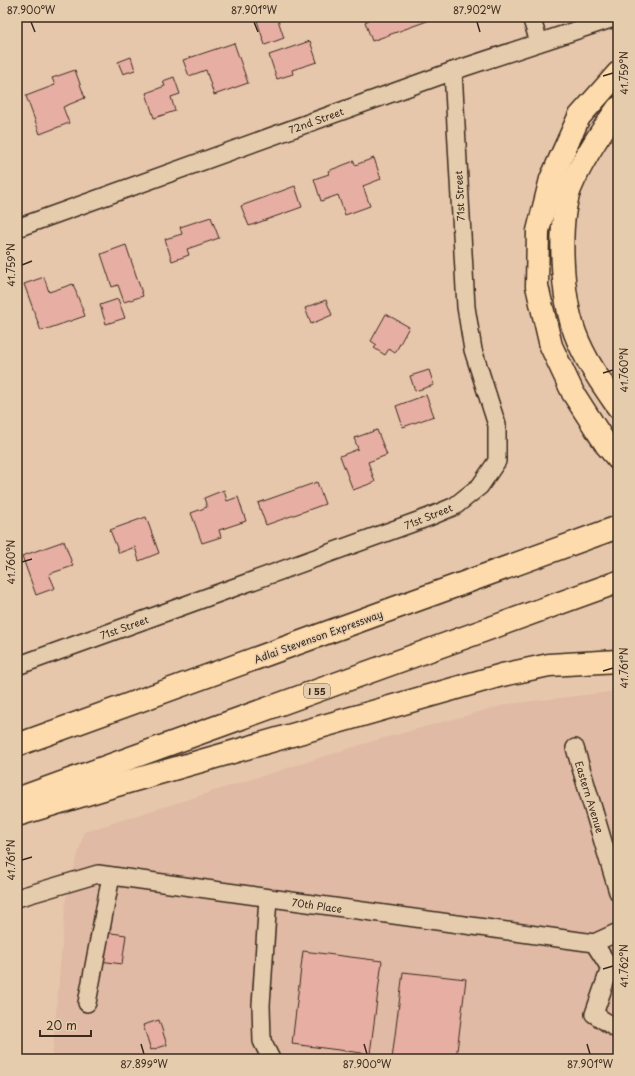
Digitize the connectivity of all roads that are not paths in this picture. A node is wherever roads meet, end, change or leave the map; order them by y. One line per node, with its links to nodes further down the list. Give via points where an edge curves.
1 (530, 17): 3 (street)
2 (617, 17): 3 (street, 72nd Street)
3 (539, 42): 4 (street, 72nd Street)
4 (453, 71): 7 (street, 72nd Street); 13 (street, 71st Street, via 466,307 473,350 497,425 496,461 480,486 455,506 428,517)
5 (618, 73): 9 (highway, via 579,117 551,179 538,231 537,286 551,346 573,394)
6 (618, 108): 8 (highway, via 598,136 570,190 563,227 563,278 575,333 597,378)
7 (17, 228)
8 (618, 407)
9 (612, 452)
10 (618, 527): 14 (highway, Adlai Stevenson Expressway)
11 (618, 582): 16 (highway, I 55)
12 (618, 660): 17 (highway, via 550,665 502,675 110,786)
13 (17, 666)
14 (17, 745)
15 (575, 748): 19 (street, Eastern Avenue)
16 (17, 800)
17 (17, 815)
18 (111, 876): 20 (street, 70th Place, via 98,874); 21 (street, 70th Place); 24 (street)
19 (618, 892)
20 (17, 898)
21 (268, 898): 23 (street, 70th Place); 26 (street, via 261,1012 262,1041)
22 (618, 932): 23 (street)
23 (594, 943): 25 (street, via 610,968 594,1014)
24 (87, 1003)
25 (618, 1030)
26 (271, 1059)

